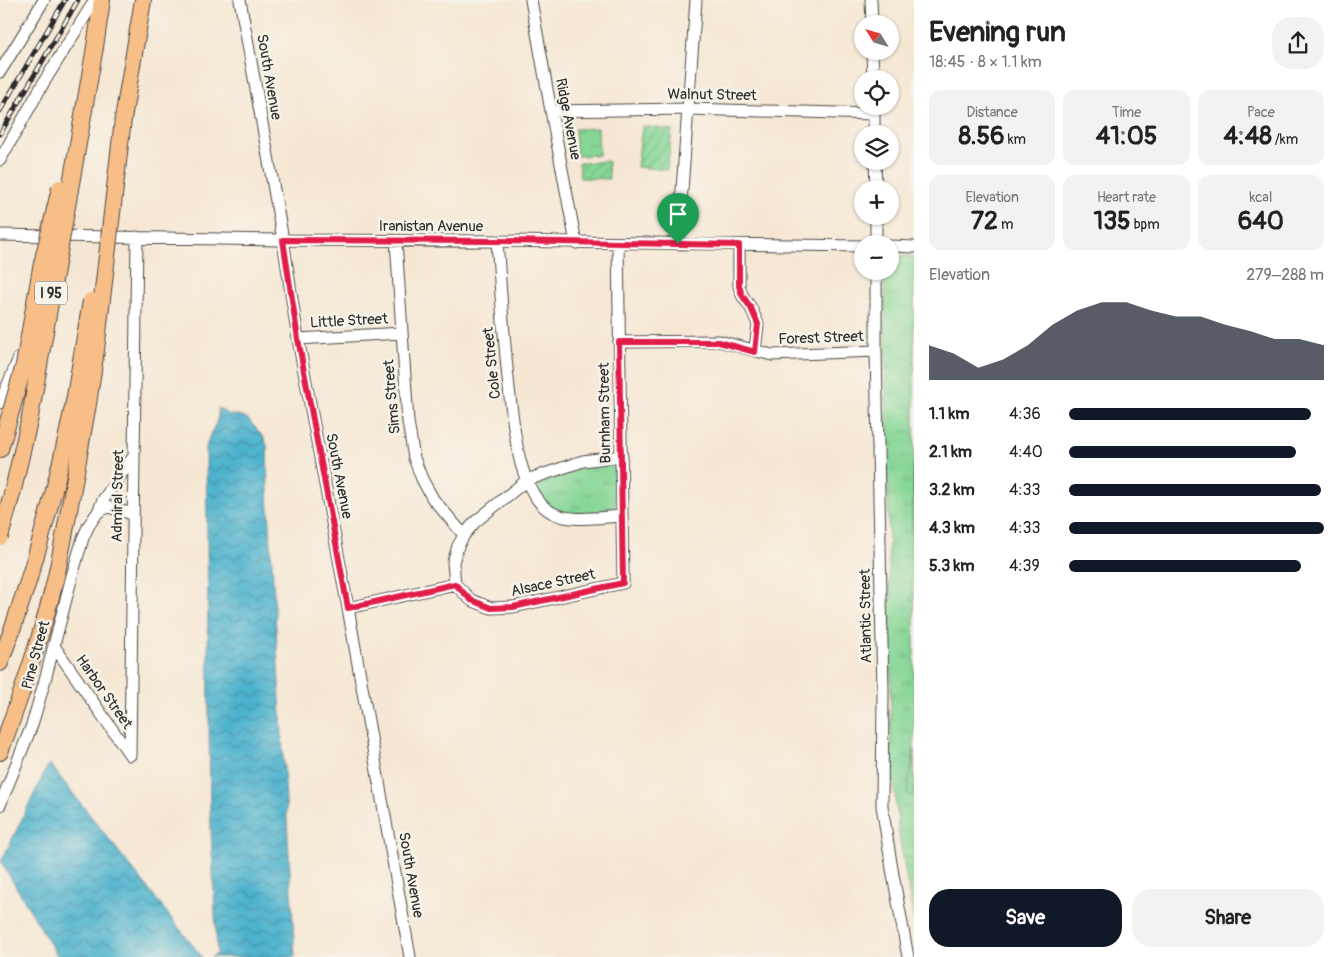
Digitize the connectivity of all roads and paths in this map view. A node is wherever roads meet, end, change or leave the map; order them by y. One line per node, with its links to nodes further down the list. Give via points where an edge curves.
1 (44, 0): 11 (street)
2 (95, 0): 16 (street)
3 (102, 0): 10 (highway, I 95)
4 (143, 0): 15 (highway)
5 (240, 0): 20 (street, South Avenue)
6 (531, 0): 14 (street, Ridge Avenue)
7 (696, 0): 12 (street)
8 (871, 0): 9 (street)
9 (872, 15)
10 (95, 47): 37 (highway, bridge, via 47,241 24,365); 45 (highway, I 95, bridge, via 31,408)
11 (0, 72)
12 (687, 109): 13 (street, Walnut Street); 14 (street, Walnut Street); 25 (street)
13 (854, 110)
14 (551, 111): 23 (street, Ridge Avenue)
15 (123, 119): 50 (highway, bridge, via 60,470 31,574); 51 (highway, bridge, via 96,350 69,509 35,652)
16 (0, 160)
17 (0, 234): 18 (street, Iranistan Avenue)
18 (44, 236): 19 (street, Iranistan Avenue); 36 (street, via 19,359)
19 (137, 237): 20 (street, Iranistan Avenue); 38 (street, Admiral Street)
20 (283, 240): 21 (street, Iranistan Avenue); 32 (street, South Avenue)
21 (396, 241): 22 (street, Iranistan Avenue); 31 (street, Sims Street)
22 (497, 241): 23 (street, Iranistan Avenue); 40 (street, Cole Street, via 507,373 517,448)
23 (576, 243): 24 (street, Iranistan Avenue)
24 (618, 243): 25 (street, Iranistan Avenue); 33 (street, Burnham Street)
25 (678, 244): 26 (street, Iranistan Avenue)
26 (739, 245): 27 (street, Iranistan Avenue); 35 (street, via 739,286 758,324)
27 (854, 246)
28 (899, 246): 29 (street)
29 (914, 246)
30 (876, 280): 34 (street, Atlantic Street)
31 (402, 333): 32 (street, Little Street); 44 (street, Sims Street, via 408,422 414,458 433,499)
32 (298, 339): 48 (street, South Avenue)
33 (619, 342): 35 (street, Forest Street, via 719,342); 39 (street, Burnham Street)
34 (876, 351): 35 (street, Forest Street, via 772,355); 55 (street, Atlantic Street, via 883,692 882,806)
35 (755, 352)
36 (0, 403)
37 (2, 443)
38 (134, 456): 41 (street, Pine Street); 42 (street, Admiral Street)
39 (622, 456): 40 (street, via 583,461); 43 (street, Burnham Street)
40 (527, 480): 43 (street, Cole Street, via 541,505 557,515 577,518); 44 (street)
41 (98, 512): 42 (street, via 108,507); 49 (street, Pine Street, via 83,538)
42 (133, 514): 52 (street, Admiral Street)
43 (622, 516): 46 (street, Burnham Street)
44 (464, 535): 47 (street, via 454,562)
45 (0, 537)
46 (623, 583): 47 (street, Alsace Street, via 513,607 491,608 471,600)
47 (455, 584): 48 (street)
48 (348, 608): 54 (street, South Avenue)
49 (54, 646): 52 (street, Harbor Street); 53 (street, Pine Street, via 32,725)
50 (0, 663)
51 (0, 752)
52 (130, 755)
53 (0, 805)
54 (410, 957)
55 (908, 957)

